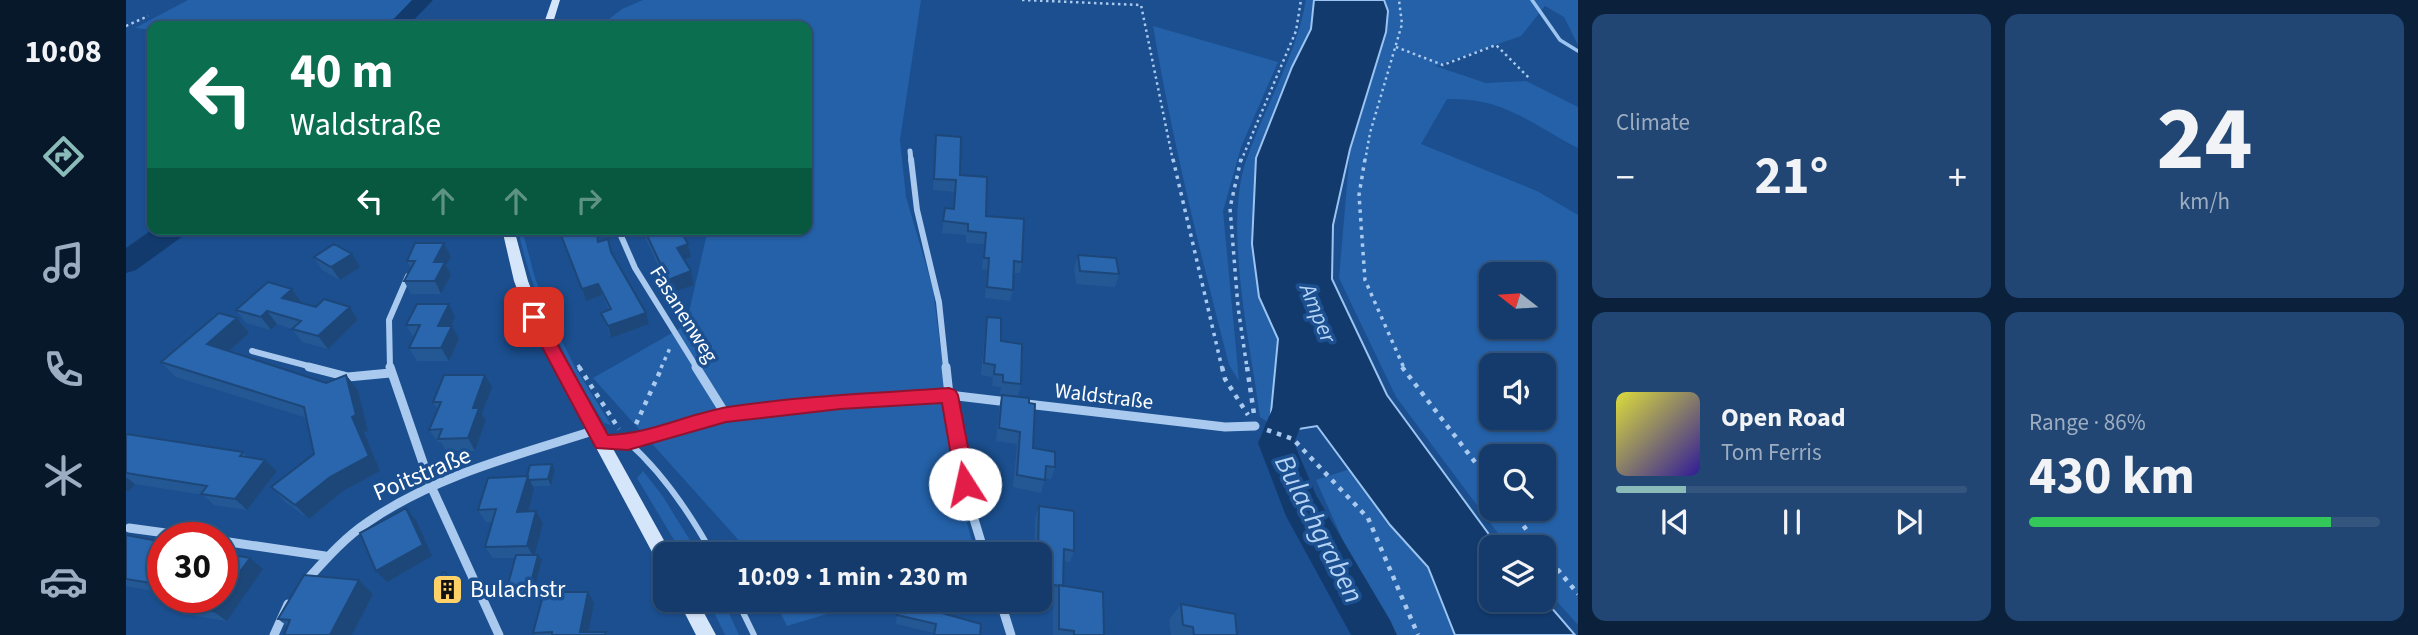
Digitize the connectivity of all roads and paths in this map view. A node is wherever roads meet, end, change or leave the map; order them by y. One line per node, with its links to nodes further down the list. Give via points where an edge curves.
1 (556, 0): 8 (main road)
2 (1022, 0): 6 (path)
3 (1140, 0): 6 (path)
4 (1301, 0): 22 (path, via 1296,31 1242,157 1230,208)
5 (1399, 0): 10 (path, via 1402,24)
6 (1141, 5): 22 (path, via 1225,379)
7 (148, 16): 9 (path)
8 (549, 21)
9 (126, 26)
10 (1396, 47): 11 (path, via 1443,65 1496,45); 25 (path, via 1370,133 1359,195 1365,280 1402,365)
11 (1530, 78)
12 (909, 151): 20 (street, via 917,210 939,302)
13 (510, 235): 23 (main road, via 540,330)
14 (621, 235): 16 (street, Fasanenweg)
15 (413, 263): 19 (street, via 390,320)
16 (676, 335): 21 (street, Fasanenweg); 24 (path)
17 (252, 351): 19 (street, via 348,377)
18 (572, 354): 24 (path)
19 (390, 373): 26 (street)
20 (949, 395): 21 (street, Waldstraße); 22 (street, Waldstraße, via 1224,427); 31 (street)
21 (726, 415): 24 (street, Waldstraße)
22 (1255, 426): 46 (path, via 1293,439 1368,518)
23 (599, 437): 24 (street, Waldstraße); 26 (street, Poitstraße); 29 (main road)
24 (628, 442): 30 (lane, via 644,455)
25 (1479, 467)
26 (432, 486): 33 (street, Poitstraße, via 393,503); 42 (street)
27 (129, 528): 28 (street)
28 (147, 530)
29 (656, 542)
30 (705, 542)
31 (981, 542)
32 (238, 543): 33 (street)
33 (325, 556): 35 (street, Poitstraße)
34 (1556, 567): 36 (path)
35 (299, 589)
36 (1578, 594)
37 (291, 600): 41 (street)
38 (694, 612): 43 (main road)
39 (743, 612): 44 (lane)
40 (1004, 612): 45 (street)
41 (274, 635)
42 (499, 635)
43 (706, 635)
44 (754, 635)
45 (1011, 635)
46 (1418, 635)

